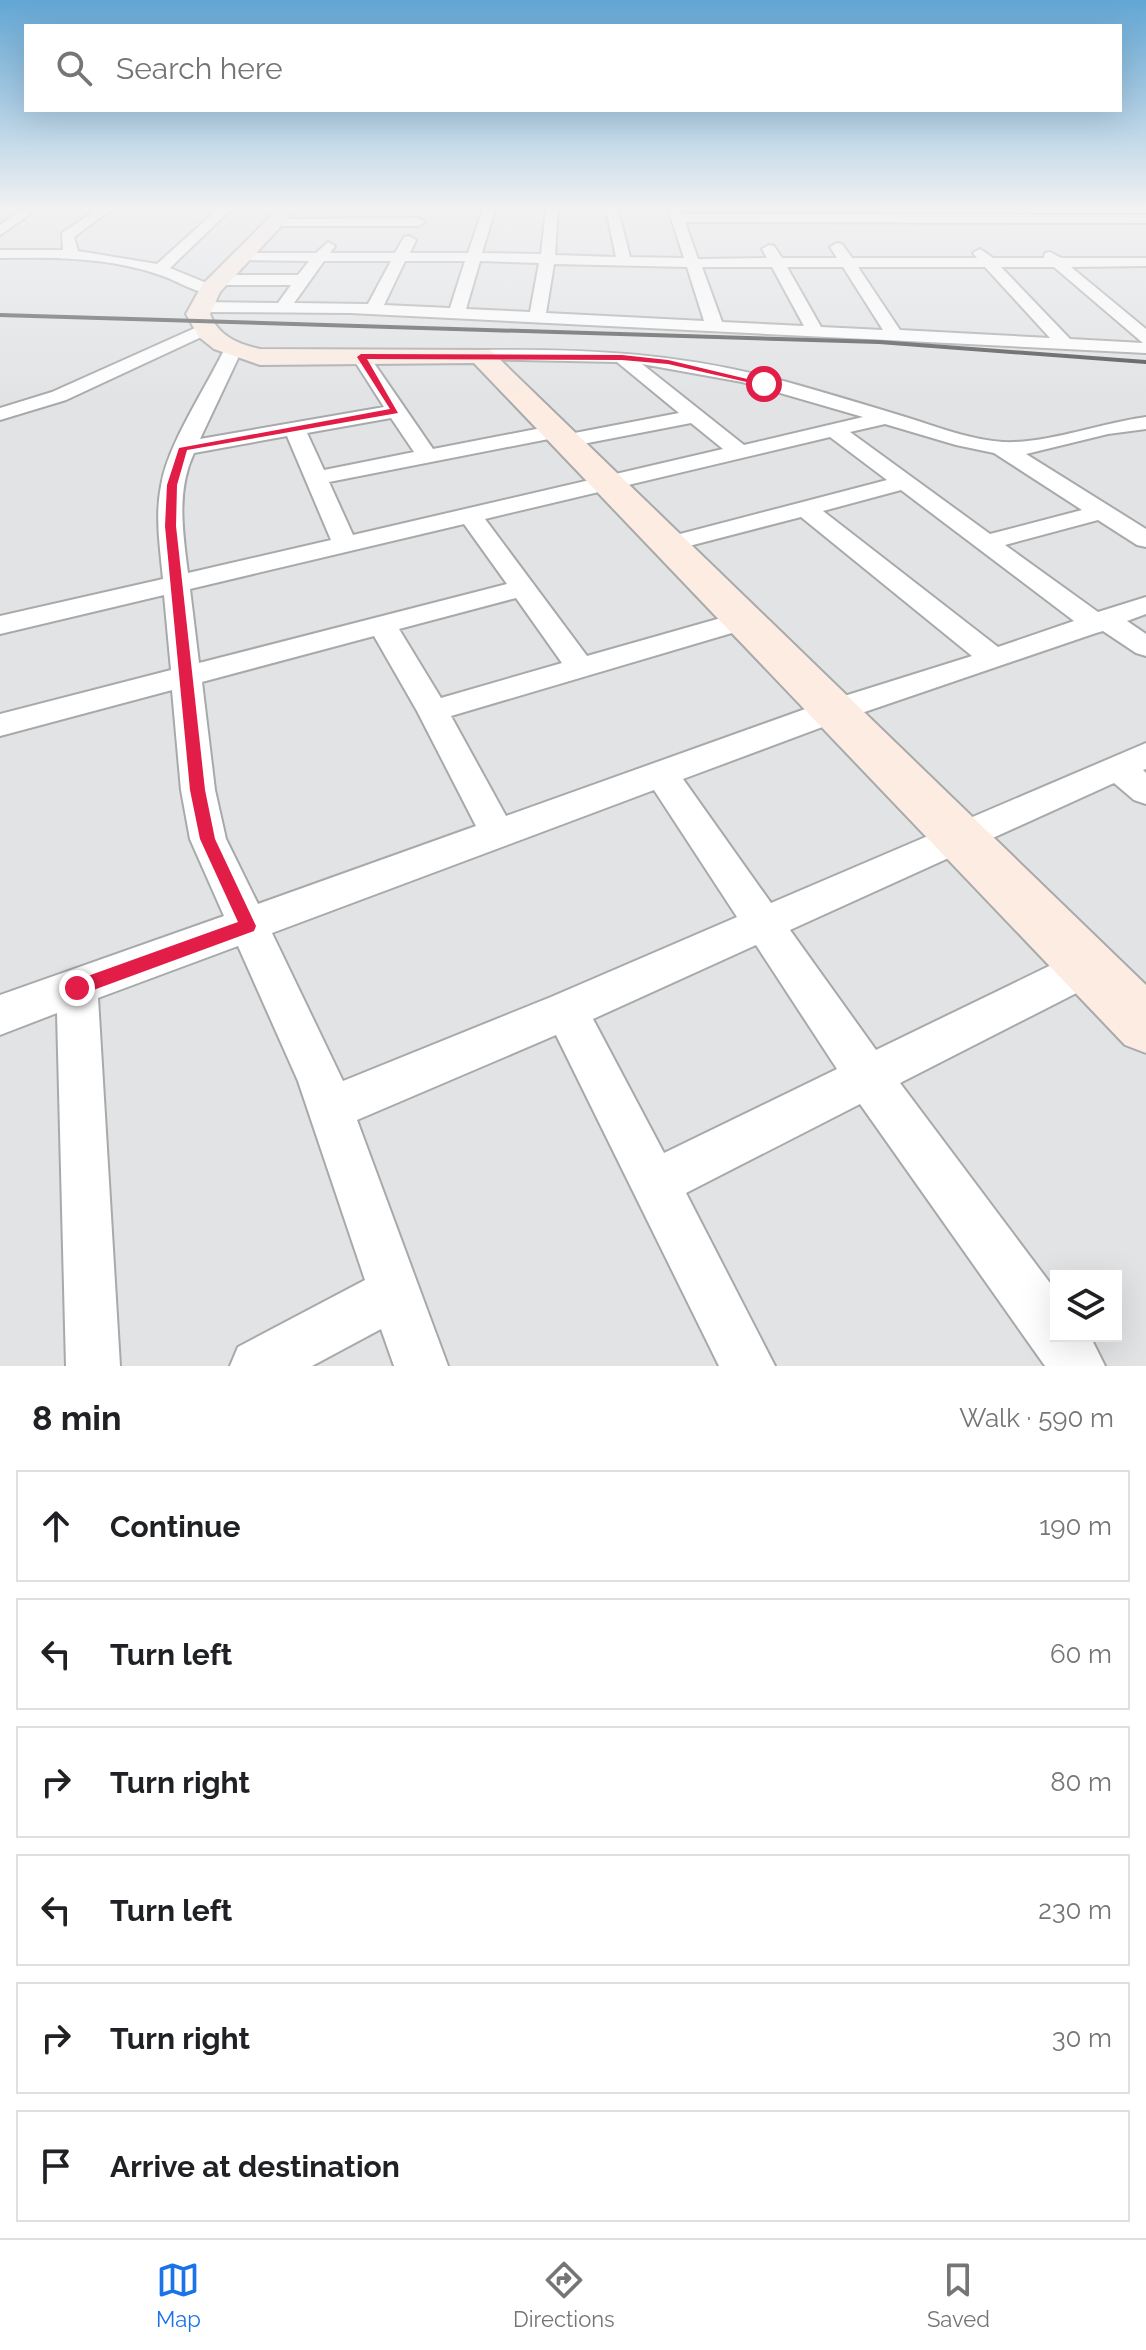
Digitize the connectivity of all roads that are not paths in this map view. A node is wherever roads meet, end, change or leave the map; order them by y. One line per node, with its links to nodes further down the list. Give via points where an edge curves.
1 (165, 273): 15 (street)
2 (235, 273): 15 (street)
3 (309, 273): 12 (street)
4 (392, 273): 14 (street)
5 (470, 273): 16 (street)
6 (545, 273): 17 (street)
7 (695, 273): 18 (street)
8 (782, 273): 19 (street)
9 (854, 273): 20 (street)
10 (999, 273): 22 (street)
11 (1070, 273): 21 (street)
12 (304, 280): 13 (street); 15 (street)
13 (282, 308): 14 (street); 15 (street)
14 (373, 310): 16 (street)
15 (213, 312): 25 (street, via 278,359); 28 (street, via 59,396); 35 (street)
16 (456, 314): 17 (street)
17 (537, 318): 18 (street)
18 (715, 327): 19 (street)
19 (815, 331): 20 (street)
20 (894, 334): 22 (street)
21 (1146, 338)
22 (1065, 344): 23 (street)
23 (1146, 348)
24 (481, 355): 25 (street); 26 (street); 34 (street)
25 (361, 357): 27 (street)
26 (622, 357): 29 (street); 30 (street, via 719,372)
27 (395, 411): 32 (street); 38 (street)
28 (0, 414)
29 (695, 416): 34 (street); 37 (street)
30 (885, 418): 33 (street); 36 (street)
31 (1146, 423): 36 (street, via 1029,448)
32 (295, 430): 35 (street); 39 (street)
33 (835, 431): 37 (street); 40 (street)
34 (562, 436): 38 (street); 41 (street)
35 (183, 448): 49 (street, via 172,485 170,526)
36 (1001, 448): 43 (street)
37 (741, 453): 41 (street)
38 (427, 456): 39 (street)
39 (316, 478): 47 (street)
40 (906, 482): 42 (street); 46 (street)
41 (609, 485): 44 (street); 48 (street)
42 (805, 508): 48 (street); 57 (street)
43 (1101, 512): 45 (street); 46 (street)
44 (471, 516): 47 (street); 50 (street)
45 (1146, 540)
46 (986, 542): 53 (street)
47 (345, 544): 49 (street)
48 (666, 545): 52 (street)
49 (178, 582): 54 (street); 59 (street)
50 (522, 588): 55 (street); 58 (street)
51 (1146, 605): 53 (street)
52 (742, 621): 58 (street); 61 (street)
53 (1101, 622): 56 (street); 57 (street)
54 (0, 625)
55 (382, 625): 59 (street); 60 (street)
56 (1146, 647)
57 (994, 659): 61 (street)
58 (580, 667): 60 (street)
59 (188, 676): 62 (street); 69 (street, via 208,839)
60 (433, 711): 66 (street)
61 (833, 711): 64 (street); 67 (street)
62 (0, 725)
63 (1131, 761): 65 (street); 67 (street)
64 (662, 775): 66 (street); 68 (street)
65 (1146, 791)
66 (498, 835): 69 (street)
67 (958, 838): 68 (street); 70 (street)
68 (765, 924): 72 (street); 75 (street)
69 (248, 926): 71 (street); 76 (street)
70 (1088, 967): 74 (street); 75 (street)
71 (77, 988): 73 (street); 79 (street)
72 (566, 1011): 76 (street); 77 (street)
73 (0, 1015)
74 (1146, 1025)
75 (868, 1077): 77 (street); 83 (street)
76 (331, 1108): 78 (street)
77 (655, 1183): 82 (street)
78 (396, 1292): 80 (street); 81 (street)
79 (93, 1366)
80 (257, 1366)
81 (421, 1366)
82 (748, 1366)
83 (1078, 1366)

